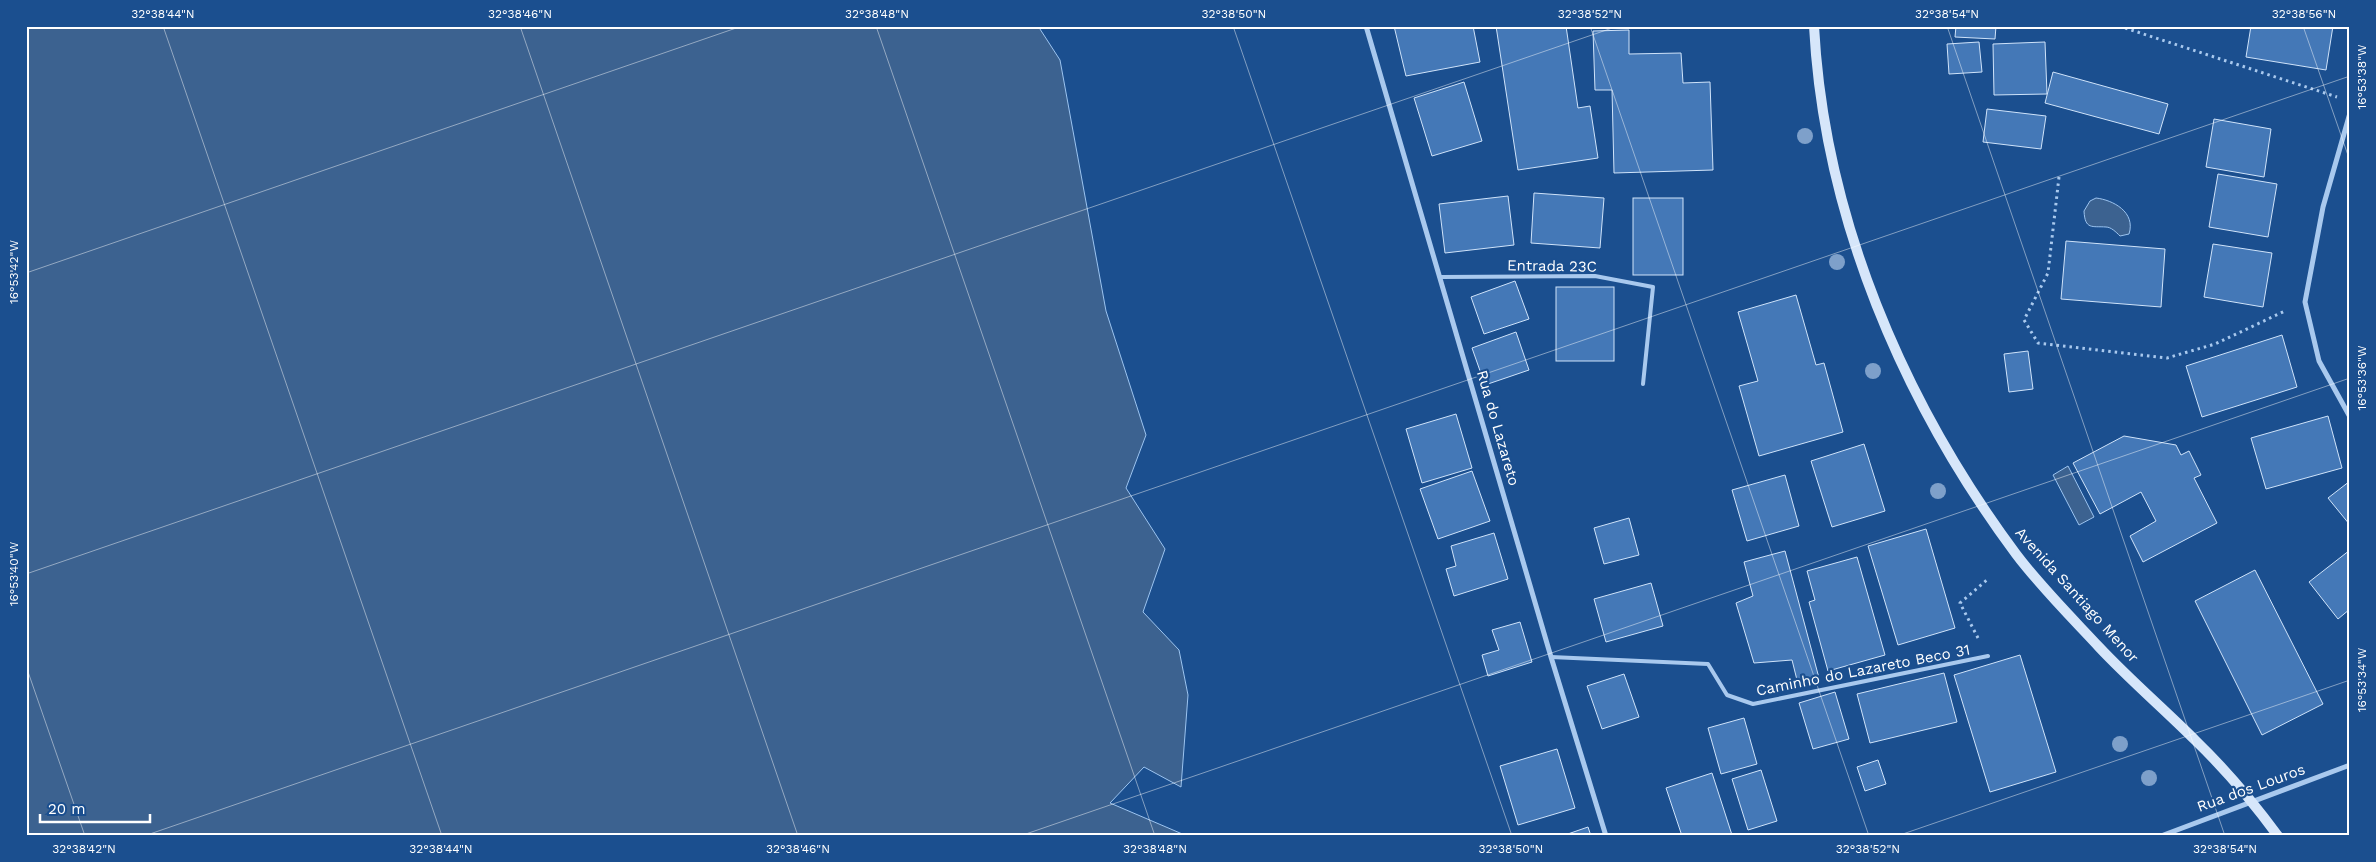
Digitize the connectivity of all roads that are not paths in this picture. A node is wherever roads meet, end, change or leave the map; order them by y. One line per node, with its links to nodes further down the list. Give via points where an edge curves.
1 (1366, 26): 4 (street, Rua do Lazareto)
2 (1814, 26): 10 (main road, Avenida Santiago Menor, via 1816,62 1832,160 1849,224 1901,363 1942,439 1972,490 2018,556 2100,648 2198,743)
3 (2350, 113): 6 (street, via 2323,207 2305,302 2319,360)
4 (1441, 277): 5 (lane, Entrada 23C, via 1595,276 1653,287); 8 (street, Rua do Lazareto)
5 (1643, 384)
6 (2350, 417)
7 (1988, 656): 8 (lane, Caminho do Lazareto Beco 31, via 1754,704 1727,695 1708,664)
8 (1551, 657): 11 (street, Rua do Lazareto)
9 (2350, 765): 10 (street, Rua dos Louros)
10 (2252, 802): 12 (street, Rua dos Louros); 13 (main road, Avenida Santiago Menor)
11 (1606, 836)
12 (2161, 836)
13 (2278, 836)

